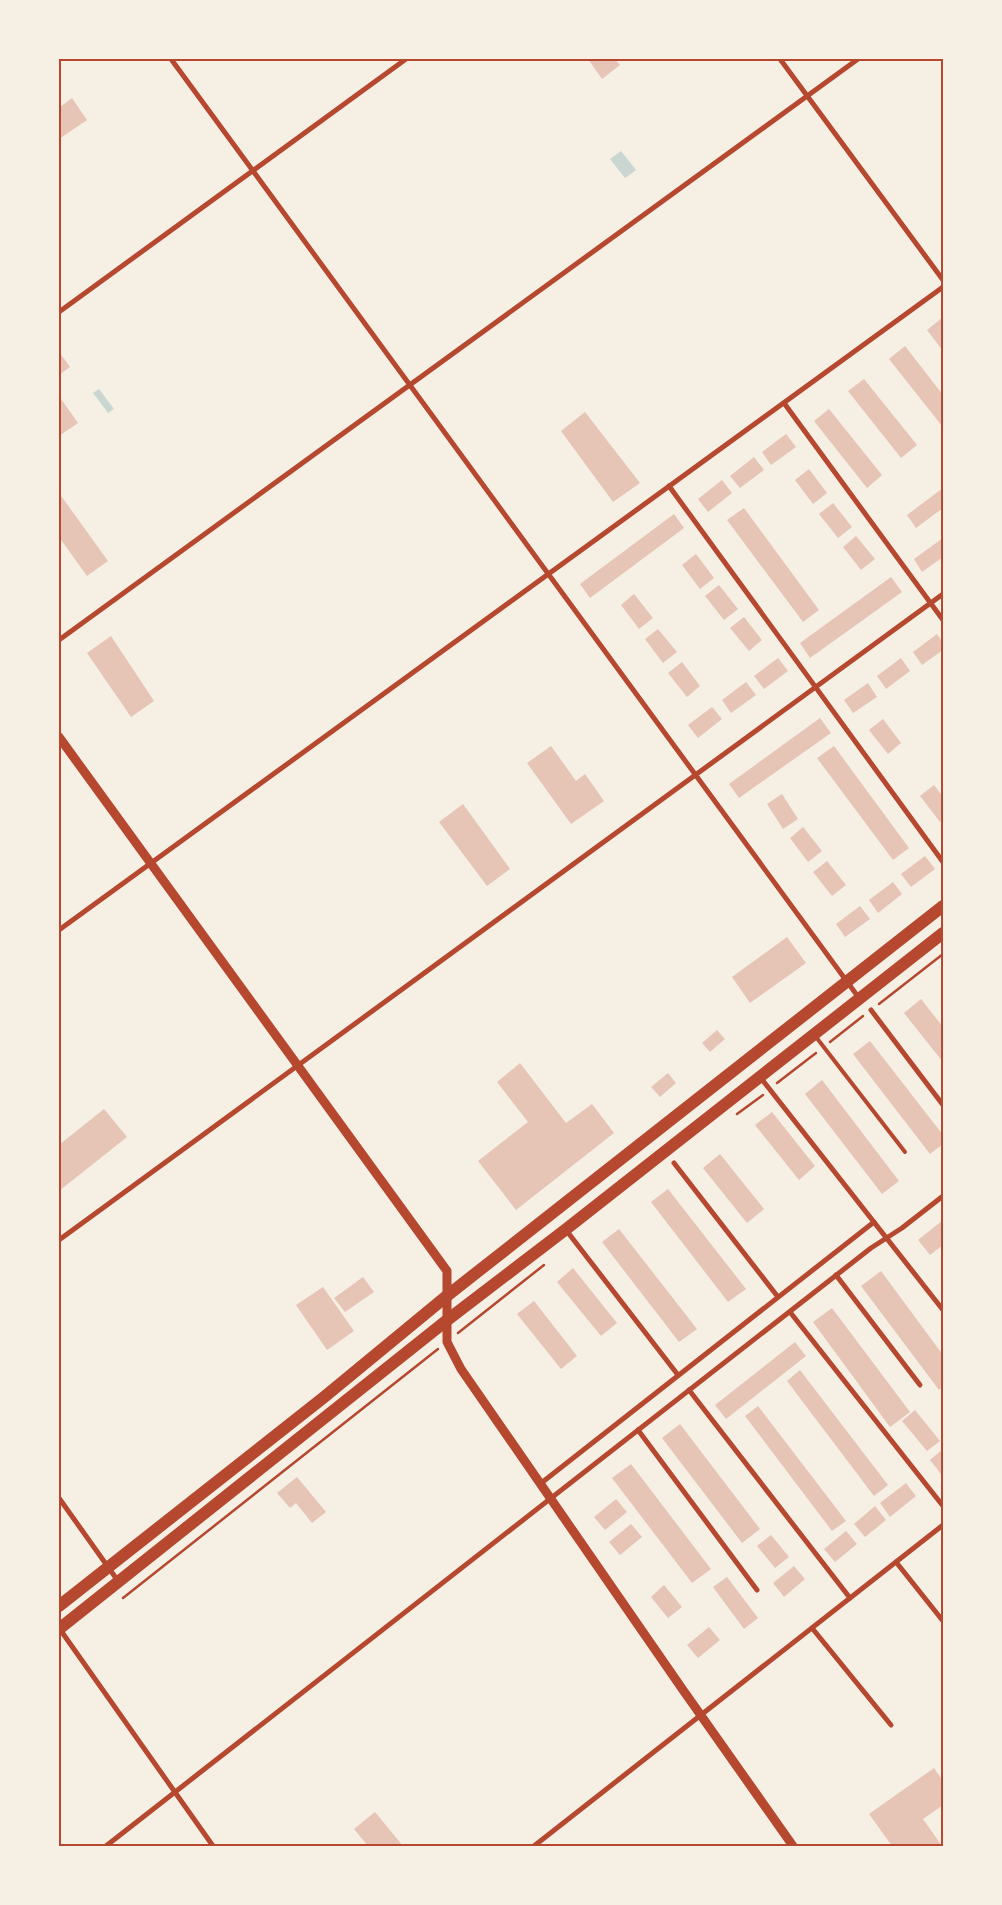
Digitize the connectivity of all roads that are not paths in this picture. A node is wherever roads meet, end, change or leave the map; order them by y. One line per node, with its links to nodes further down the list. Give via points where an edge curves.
1 (171, 59): 6 (street)
2 (406, 59): 6 (street)
3 (780, 59): 5 (street)
4 (858, 59): 5 (street)
5 (808, 96): 7 (street); 10 (street)
6 (254, 171): 9 (street); 10 (street)
7 (943, 280)
8 (943, 287): 11 (street)
9 (59, 312)
10 (410, 385): 13 (street); 17 (street)
11 (784, 403): 12 (street); 15 (street)
12 (669, 486): 13 (street); 18 (street)
13 (548, 574): 20 (street); 22 (street)
14 (943, 594): 15 (street)
15 (931, 604): 16 (street); 18 (street)
16 (943, 620)
17 (59, 640)
18 (816, 688): 20 (street); 21 (street)
19 (59, 737): 22 (street)
20 (696, 775): 26 (street); 30 (street)
21 (943, 862)
22 (150, 864): 24 (street); 30 (street)
23 (943, 906): 26 (main road)
24 (59, 930)
25 (943, 933): 27 (main road)
26 (847, 981): 27 (street); 41 (main road)
27 (860, 999): 29 (main road)
28 (871, 1010): 32 (street)
29 (814, 1035): 31 (main road); 33 (lane)
30 (297, 1066): 39 (street); 41 (street, via 447,1271)
31 (760, 1077): 36 (street); 37 (main road)
32 (943, 1105)
33 (905, 1152)
34 (674, 1163): 42 (street)
35 (943, 1196): 38 (street)
36 (874, 1222): 38 (street); 42 (street)
37 (565, 1230): 45 (main road); 46 (street)
38 (886, 1238): 40 (street); 43 (street)
39 (59, 1240)
40 (836, 1275): 44 (street); 47 (street)
41 (448, 1295): 45 (street); 56 (main road)
42 (778, 1297): 46 (street)
43 (943, 1310)
44 (790, 1312): 48 (street); 53 (street)
45 (446, 1321): 50 (street, via 447,1342 452,1353); 57 (main road)
46 (678, 1375): 50 (street)
47 (920, 1385)
48 (689, 1390): 49 (street); 59 (street)
49 (638, 1430): 52 (street); 58 (street)
50 (540, 1484): 52 (street)
51 (59, 1498): 56 (street)
52 (551, 1499): 64 (street); 66 (street)
53 (943, 1506)
54 (943, 1525): 55 (street)
55 (896, 1562): 59 (street); 61 (street)
56 (108, 1567): 57 (street); 60 (main road)
57 (118, 1581): 63 (main road)
58 (757, 1590)
59 (850, 1598): 62 (street)
60 (59, 1606)
61 (943, 1621)
62 (812, 1628): 64 (street); 65 (street)
63 (59, 1629): 66 (street)
64 (701, 1716): 69 (street); 70 (street)
65 (890, 1725)
66 (175, 1792): 67 (street); 68 (street)
67 (106, 1846)
68 (213, 1846)
69 (534, 1846)
70 (793, 1846)

